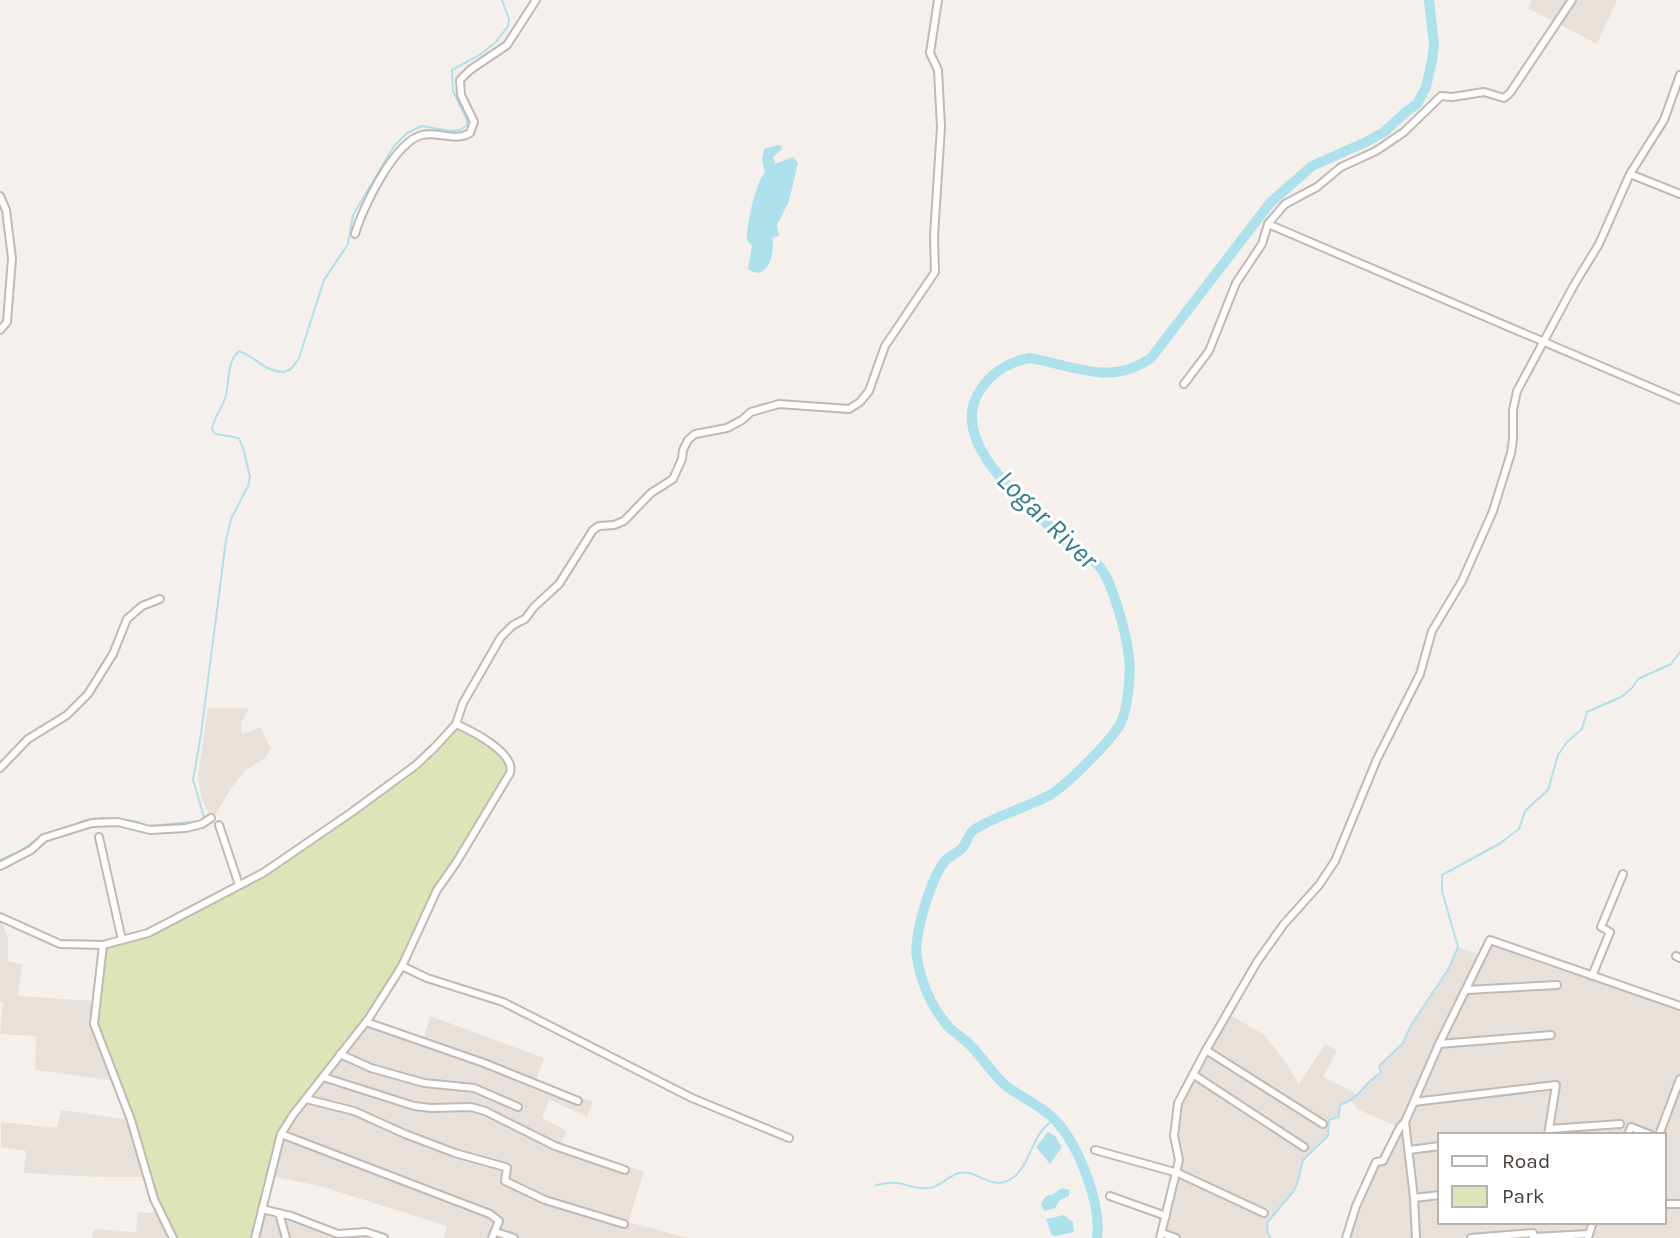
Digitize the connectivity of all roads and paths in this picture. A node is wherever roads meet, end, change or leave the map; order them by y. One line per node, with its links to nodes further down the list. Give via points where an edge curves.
1 (536, 0): 9 (street, via 506,45 460,80 461,95 474,122 470,133 456,137 423,134 404,146 360,217)
2 (938, 0): 15 (street, via 930,52 938,69 940,127 935,272 885,346 869,391 849,409 765,406 727,428 695,433 673,479 650,493 624,521 593,530 559,584 501,638 463,703)
3 (1572, 0): 8 (street, via 1504,98 1475,92 1441,96 1404,132 1285,204)
4 (1680, 75): 5 (street, via 1664,120)
5 (1630, 174): 6 (street); 11 (street, via 1599,244)
6 (1680, 194)
7 (0, 196): 10 (street, via 12,258 7,322)
8 (1268, 224): 11 (street); 12 (street, via 1262,244 1236,283 1209,351)
9 (355, 234)
10 (0, 330)
11 (1545, 342): 13 (street); 34 (street, via 1517,391 1511,453 1493,511 1462,581 1432,631 1420,674 1377,759 1335,861 1257,962)
12 (1184, 384)
13 (1680, 400)
14 (160, 599): 16 (street, via 127,619 96,684 78,704 28,739)
15 (456, 724): 22 (street, via 416,765); 26 (street, via 498,748 512,767 437,890)
16 (0, 768)
17 (211, 818): 20 (street, via 186,828 159,830 118,822 92,823 44,838)
18 (219, 825): 22 (street)
19 (99, 837): 24 (street)
20 (0, 866)
21 (1623, 874): 27 (street, via 1601,927 1609,933)
22 (239, 885): 24 (street, via 148,933)
23 (0, 917): 25 (street, via 60,944)
24 (121, 940): 25 (street)
25 (103, 945): 70 (street, via 94,1024 131,1120 154,1199)
26 (402, 966): 31 (street); 51 (street, via 503,1002 692,1098)
27 (1592, 976): 29 (street, via 1490,940); 30 (street)
28 (1557, 985): 29 (street)
29 (1466, 990): 33 (street)
30 (1680, 1006)
31 (366, 1022): 35 (street); 40 (street)
32 (1551, 1035): 33 (street)
33 (1439, 1044): 41 (street)
34 (1206, 1050): 36 (street); 45 (street)
35 (341, 1055): 37 (street); 42 (street, via 371,1069 424,1083 474,1088)
36 (1194, 1075): 53 (street); 57 (street, via 1178,1103 1175,1119)
37 (323, 1077): 39 (street); 56 (street, via 414,1106 485,1111 555,1146)
38 (1680, 1080): 49 (street)
39 (306, 1099): 50 (street); 65 (street, via 354,1111 456,1153 505,1167 505,1181 535,1196)
40 (578, 1101)
41 (1414, 1102): 43 (street); 46 (street, via 1556,1084)
42 (518, 1107)
43 (1405, 1122): 55 (street); 76 (street, via 1383,1161 1376,1162)
44 (1620, 1124): 46 (street)
45 (1323, 1125)
46 (1548, 1132)
47 (1629, 1133): 48 (street, via 1632,1127)
48 (1646, 1133)
49 (1660, 1133)
50 (281, 1134): 61 (street); 66 (street, via 489,1214 499,1221)
51 (789, 1138)
52 (1438, 1146): 55 (street)
53 (1304, 1147)
54 (1095, 1150): 57 (street)
55 (1409, 1150): 60 (street)
56 (625, 1170)
57 (1178, 1173): 63 (street); 64 (street)
58 (1438, 1195): 60 (street)
59 (1110, 1196): 64 (street)
60 (1415, 1198): 77 (street)
61 (262, 1209): 62 (street); 71 (street)
62 (279, 1213): 72 (street); 73 (street, via 338,1234 366,1232)
63 (1265, 1213)
64 (1166, 1216): 67 (street)
65 (624, 1224)
66 (494, 1235): 74 (street)
67 (1161, 1236): 75 (street)
68 (1533, 1236): 69 (street); 78 (street)
69 (1588, 1236)
70 (173, 1238)
71 (255, 1238)
72 (286, 1238)
73 (384, 1238)
74 (514, 1238)
75 (1176, 1238)
76 (1346, 1238)
77 (1416, 1238)
78 (1471, 1238)

